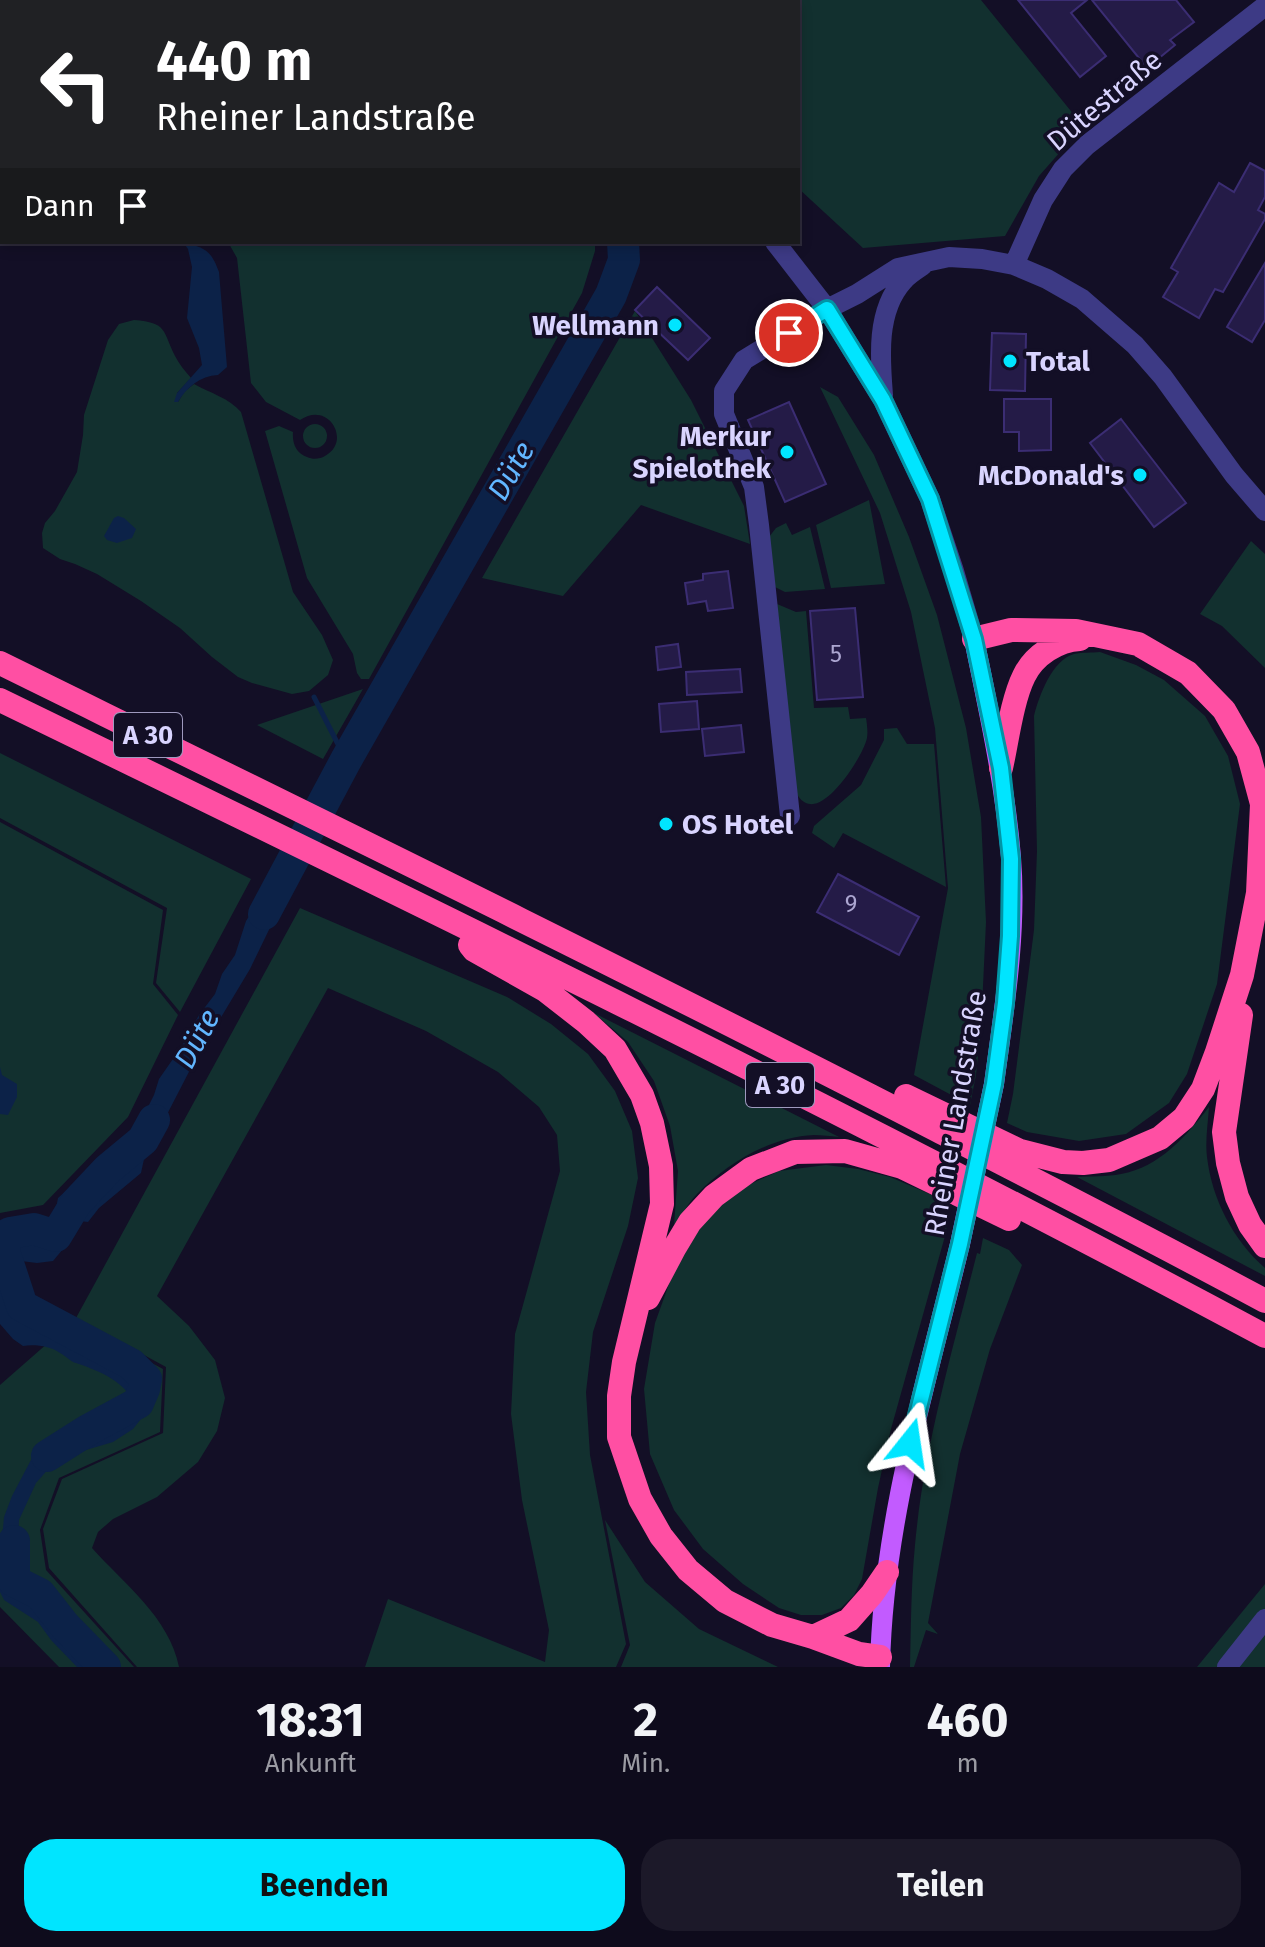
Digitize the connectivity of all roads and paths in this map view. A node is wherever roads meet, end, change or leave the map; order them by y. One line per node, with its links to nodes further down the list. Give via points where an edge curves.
1 (1260, 16): 4 (street, Dütestraße, via 1087,145 1063,169)
2 (777, 244): 5 (street, Rheiner Landstraße)
3 (949, 257): 4 (street); 5 (street, via 898,268); 6 (street, via 922,266 891,299 883,322)
4 (1014, 265): 7 (street, via 1082,299 1135,345)
5 (827, 309): 6 (street, Rheiner Landstraße); 13 (street, via 744,360 724,391 724,414 754,487 758,512)
6 (883, 400): 8 (street, Rheiner Landstraße, via 930,499)
7 (1265, 511)
8 (974, 639): 9 (highway, via 1011,630 1076,631); 12 (main road, Rheiner Landstraße)
9 (1138, 644): 12 (highway, via 1076,639 1038,656 1024,675); 15 (highway, via 1188,673 1224,710 1248,752 1262,804 1258,893)
10 (0, 663): 16 (highway, A 30)
11 (0, 700): 14 (highway, A 30)
12 (1001, 768): 22 (main road, Rheiner Landstraße, bridge, via 1012,901 994,1084 898,1495)
13 (790, 816)
14 (448, 919): 18 (highway, A 30); 20 (highway, via 474,950 545,990 586,1022 615,1049 642,1095 661,1166 662,1204)
15 (1242, 975): 16 (highway, via 1203,1089 1184,1118 1160,1138 1109,1160 1063,1162 1020,1151 862,1075); 17 (highway, via 1224,1132 1237,1197)
16 (841, 1081): 19 (highway, A 30)
17 (1265, 1246)
18 (1110, 1253): 20 (highway, via 1055,1242 902,1167 845,1151 795,1152 751,1169 714,1196 690,1222); 21 (highway, A 30)
19 (1265, 1301)
20 (634, 1325): 24 (highway, via 619,1396 619,1437 640,1499 661,1536 688,1570 725,1601 772,1625)
21 (1265, 1336)
22 (887, 1572): 24 (highway, via 849,1620); 25 (main road, Rheiner Landstraße)
23 (1265, 1619): 26 (street)
24 (813, 1637): 25 (highway)
25 (880, 1662)
26 (1227, 1667)

